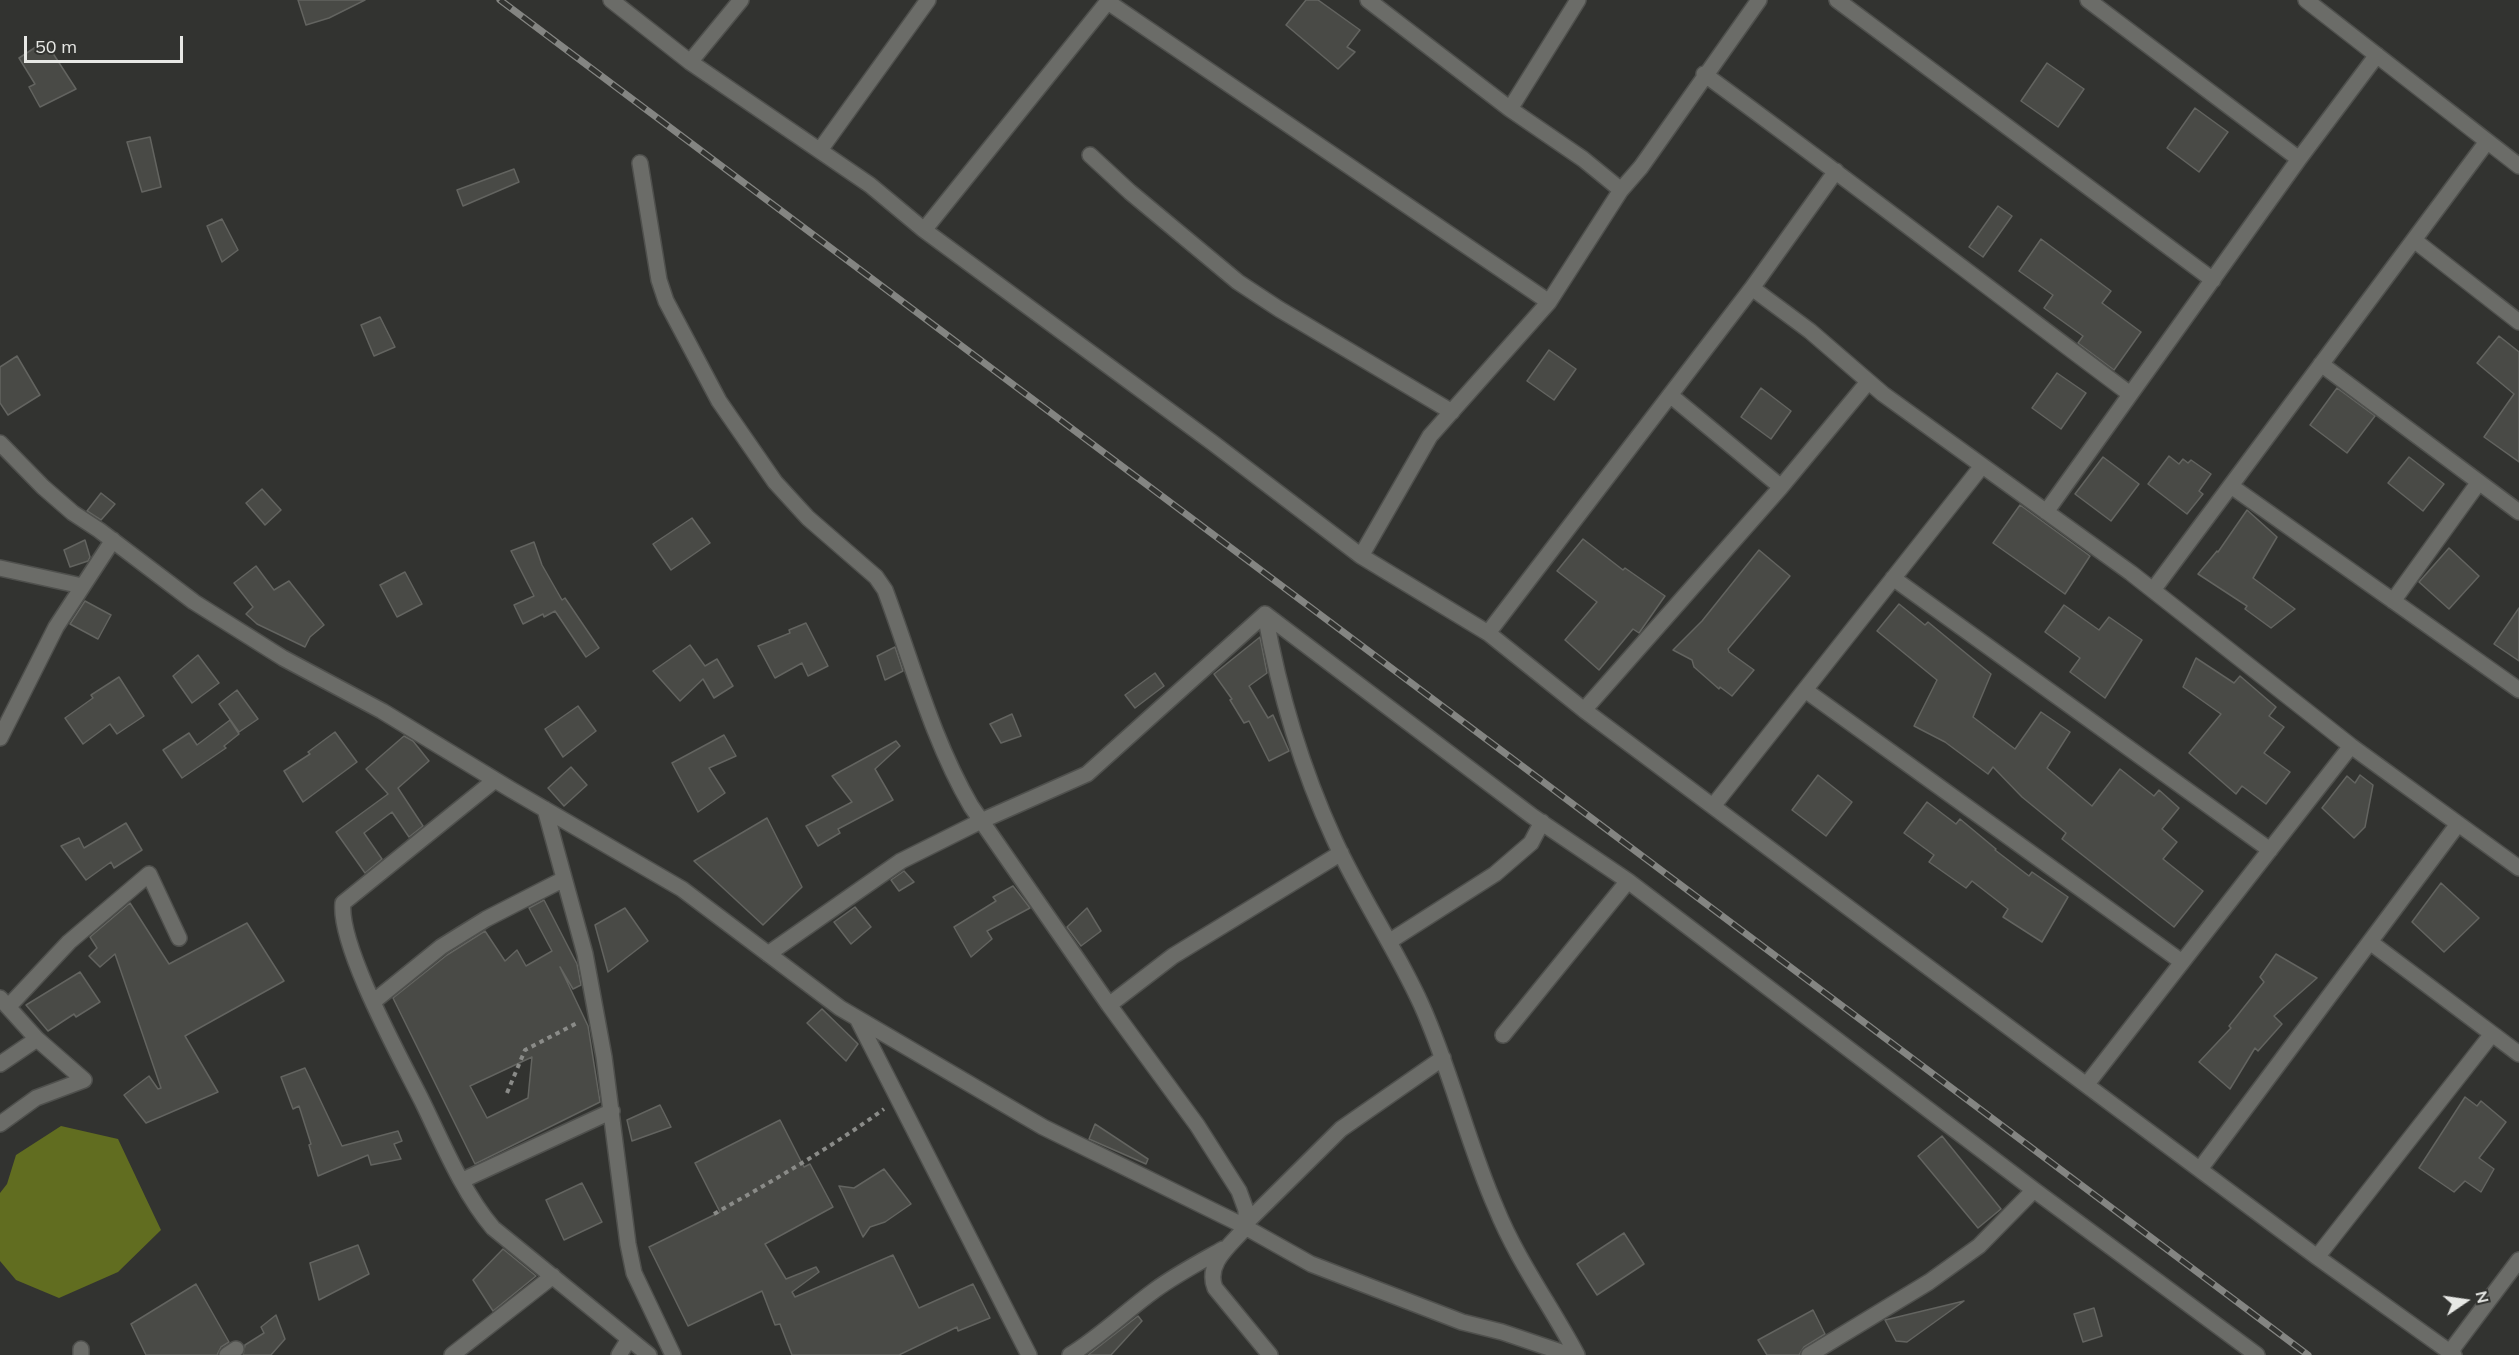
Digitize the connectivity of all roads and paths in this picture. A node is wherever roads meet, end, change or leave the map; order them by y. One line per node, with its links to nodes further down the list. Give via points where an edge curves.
1 (611, 0): 12 (street)
2 (741, 0): 12 (street)
3 (928, 0): 16 (street)
4 (1368, 0): 14 (street)
5 (1578, 0): 14 (street)
6 (1759, 0): 13 (street)
7 (1837, 0): 25 (street)
8 (2088, 0): 18 (street)
9 (1109, 1): 23 (street); 27 (street)
10 (2314, 2): 11 (street)
11 (2377, 55): 15 (street); 18 (street)
12 (690, 62): 16 (street)
13 (1704, 74): 21 (street); 22 (street)
14 (1510, 109): 22 (street, via 1584,159)
15 (2486, 143): 20 (street); 24 (street)
16 (820, 150): 23 (street)
17 (1089, 155): 33 (street, via 1238,282)
18 (2300, 159): 25 (street)
19 (640, 163): 58 (street, via 659,280 685,339 718,401 776,482 808,518 885,590 941,745 957,782)
20 (2519, 166)
21 (1836, 171): 26 (street); 31 (street)
22 (1621, 190): 27 (street)
23 (924, 230): 42 (street)
24 (2414, 240): 28 (street); 29 (street)
25 (2212, 280): 31 (street)
26 (1752, 288): 30 (street, via 1810,331); 32 (street)
27 (1549, 302): 33 (street)
28 (2519, 322)
29 (2321, 364): 36 (street); 37 (street)
30 (1868, 382): 35 (street); 38 (street)
31 (2130, 394): 39 (street)
32 (1670, 395): 38 (street); 49 (street)
33 (1452, 412): 42 (street, via 1430,436)
34 (0, 443): 41 (street, via 73,513)
35 (1982, 466): 39 (street); 44 (street)
36 (2479, 482): 40 (street); 47 (street)
37 (2231, 486): 46 (street); 47 (street)
38 (1781, 487): 52 (street)
39 (2046, 512): 46 (street)
40 (2519, 512)
41 (113, 540): 45 (street); 55 (street, via 194,602 283,658 382,711)
42 (1362, 556): 49 (street)
43 (0, 568): 45 (street)
44 (1893, 578): 50 (street); 61 (street)
45 (82, 586): 53 (street, via 56,627)
46 (2153, 590): 54 (street)
47 (2393, 601): 51 (street)
48 (1265, 614): 58 (street, via 1087,774); 59 (street); 62 (street, via 1287,716)
49 (1488, 633): 52 (street)
50 (1805, 690): 56 (street); 70 (street)
51 (2519, 690)
52 (1584, 710): 56 (street)
53 (0, 738)
54 (2351, 746): 60 (street); 61 (street)
55 (495, 780): 57 (street); 72 (street, via 343,903 347,934)
56 (1713, 806): 82 (street)
57 (545, 809): 64 (street); 69 (street, via 682,889)
58 (981, 821): 69 (street, via 901,861); 73 (street)
59 (1542, 822): 65 (street); 67 (street, via 1531,843 1495,874)
60 (2458, 824): 63 (street); 68 (street)
61 (2270, 850): 70 (street)
62 (1341, 853): 67 (street); 73 (street, via 1173,956)
63 (2519, 868)
64 (564, 879): 72 (street, via 441,947); 74 (street, via 585,954)
65 (1628, 881): 77 (street); 89 (street)
66 (179, 938): 71 (street, via 149,874)
67 (1390, 941): 80 (street)
68 (2370, 942): 76 (street); 87 (street)
69 (768, 954): 75 (street)
70 (2182, 962): 82 (street)
71 (4, 1002): 78 (street)
72 (374, 1002): 88 (street)
73 (1109, 1005): 91 (street, via 1197,1125 1239,1191 1246,1210)
74 (596, 1014): 83 (path, via 525,1050); 85 (street)
75 (857, 1018): 84 (street); 91 (street, via 1043,1127)
76 (2492, 1034): 79 (street); 93 (street)
77 (1503, 1035)
78 (37, 1038): 81 (street); 86 (street, via 84,1080 36,1098)
79 (2519, 1054)
80 (1443, 1058): 91 (street, via 1341,1129); 106 (street, via 1495,1207)
81 (0, 1064)
82 (2087, 1084): 87 (street)
83 (507, 1094)
84 (899, 1098): 90 (path, via 839,1141); 102 (street)
85 (612, 1111): 88 (street); 101 (street, via 634,1273)
86 (0, 1124)
87 (2200, 1169): 93 (street)
88 (463, 1180): 95 (street, via 493,1228)
89 (2034, 1190): 107 (street, via 1979,1246 1929,1282); 108 (street)
90 (714, 1214)
91 (1246, 1225): 92 (street); 105 (street, via 1311,1264 1462,1322)
92 (1231, 1245): 103 (street, via 1153,1291 1091,1343); 104 (street, via 1213,1266 1211,1277 1215,1288)
93 (2317, 1257): 97 (street)
94 (2519, 1260): 97 (street)
95 (553, 1276): 96 (street); 98 (street)
96 (629, 1339): 99 (street); 100 (street)
97 (2452, 1354)
98 (452, 1355)
99 (619, 1355)
100 (649, 1355)
101 (673, 1355)
102 (1029, 1355)
103 (1070, 1355)
104 (1270, 1355)
105 (1570, 1355)
106 (1578, 1355)
107 (1809, 1355)
108 (2257, 1355)

